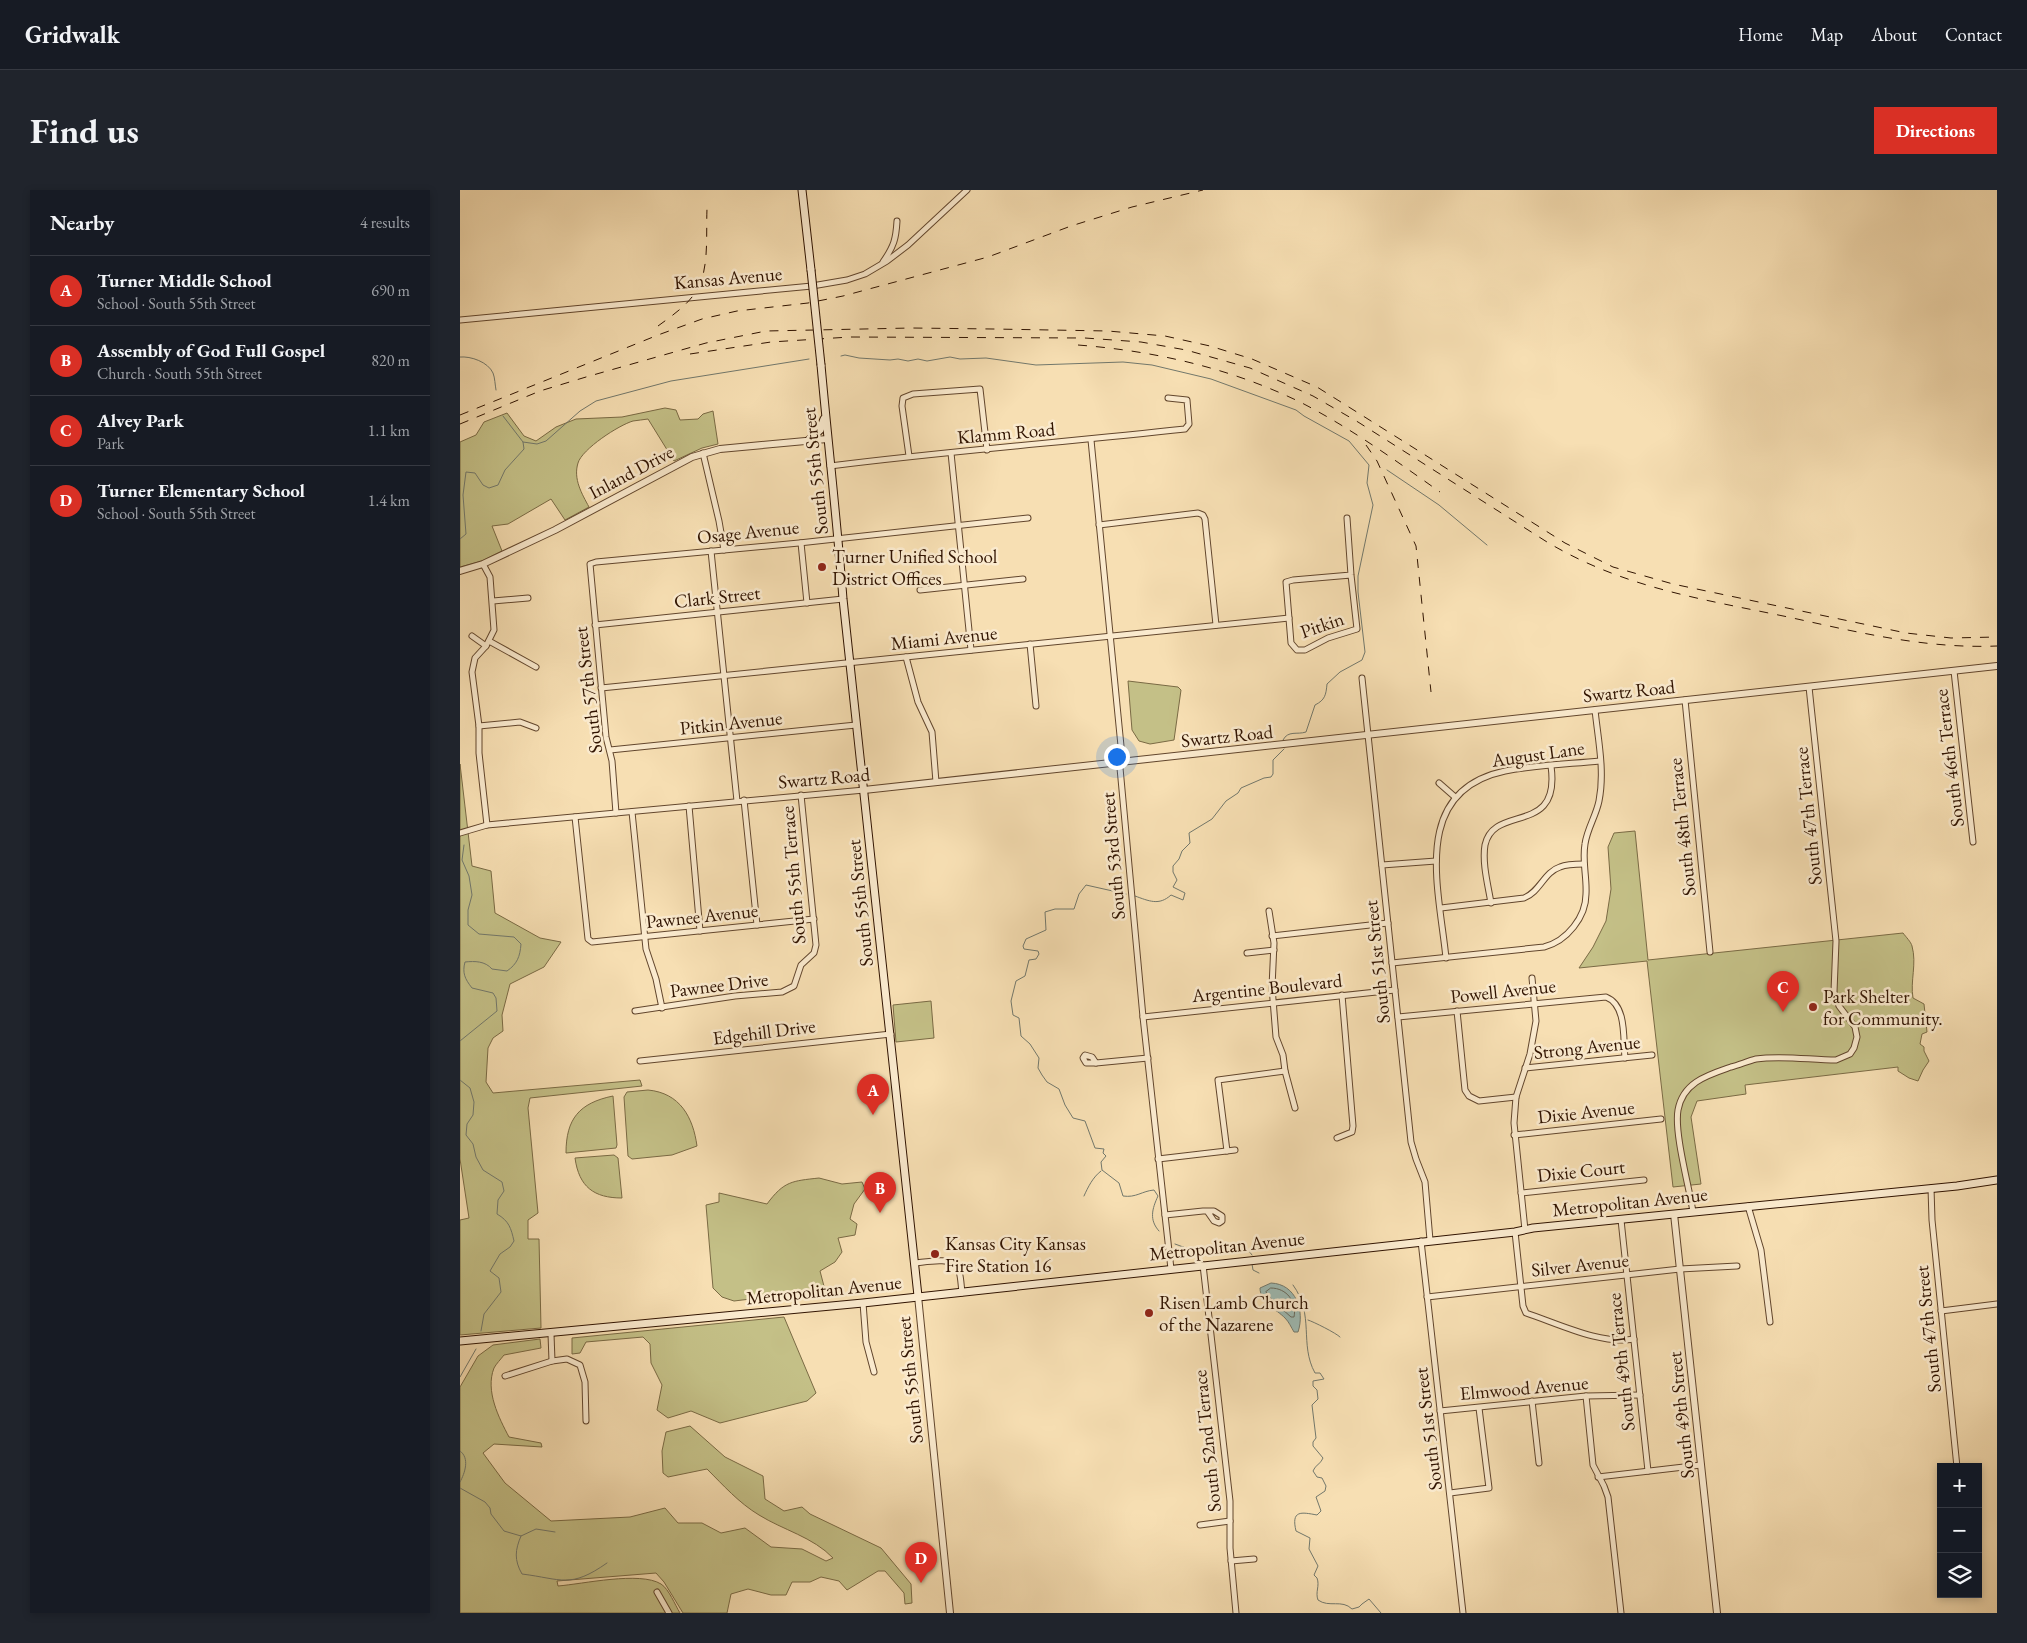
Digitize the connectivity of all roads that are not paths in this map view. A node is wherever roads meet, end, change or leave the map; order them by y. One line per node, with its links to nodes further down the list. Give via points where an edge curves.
1 (802, 190): 7 (main road, South 55th Street, bridge)
2 (967, 190): 4 (street, Kansas Avenue, via 908,245)
3 (897, 221): 4 (street, via 892,250)
4 (882, 264): 5 (street, Kansas Avenue, via 847,280 812,286)
5 (460, 320)
6 (1168, 398): 10 (street, Klamm Road, via 1188,402 1186,429)
7 (825, 413): 8 (main road, South 55th Street); 9 (main road, via 820,430)
8 (827, 439): 9 (street, Inland Drive); 15 (main road, South 55th Street)
9 (809, 440): 12 (street, Inland Drive)
10 (1091, 440): 11 (street, Klamm Road); 18 (street, South 53rd Street)
11 (987, 450): 13 (street, Klamm Road); 14 (street, via 980,389 913,394 903,398 902,406)
12 (703, 453): 22 (street); 24 (street, Inland Drive)
13 (951, 453): 14 (street, Klamm Road); 19 (street)
14 (909, 456): 15 (street, Klamm Road)
15 (830, 466): 20 (main road, South 55th Street)
16 (1028, 518): 19 (street, Osage Avenue)
17 (1347, 518): 27 (street)
18 (1099, 524): 38 (street, via 1203,515); 40 (street, South 53rd Street)
19 (958, 526): 20 (street, Osage Avenue); 29 (street)
20 (838, 538): 21 (street, Osage Avenue); 32 (main road, South 55th Street)
21 (801, 542): 22 (street, Osage Avenue); 34 (street)
22 (724, 550): 23 (street, Osage Avenue)
23 (710, 551): 25 (street, Osage Avenue); 35 (street)
24 (483, 564): 26 (street, Inland Drive); 33 (street, via 490,577)
25 (590, 564): 37 (street, South 57th Street)
26 (460, 571)
27 (1351, 575): 36 (street, via 1286,582); 36 (street, Pitkin, via 1357,629 1328,638 1305,650 1296,650 1291,643)
28 (1023, 579): 29 (street)
29 (964, 585): 30 (street); 43 (street)
30 (920, 590)
31 (528, 598): 33 (street)
32 (843, 599): 34 (street, Clark Street); 45 (main road, South 55th Street)
33 (493, 601): 41 (street, via 494,630)
34 (807, 603): 35 (street, Clark Street)
35 (717, 613): 37 (street, Clark Street); 49 (street)
36 (1289, 618): 38 (street, Miami Avenue)
37 (595, 625): 52 (street, South 57th Street)
38 (1216, 625): 40 (street, Miami Avenue)
39 (472, 636): 41 (street)
40 (1110, 636): 42 (street, Miami Avenue); 63 (street, South 53rd Street)
41 (488, 644): 47 (street); 57 (street, via 475,658 472,668)
42 (1030, 644): 43 (street, Miami Avenue); 54 (street)
43 (971, 650): 44 (street, Miami Avenue)
44 (906, 657): 45 (street, Miami Avenue); 65 (street, via 918,702 932,732)
45 (849, 662): 49 (street, Miami Avenue); 56 (main road, South 55th Street)
46 (1997, 666): 48 (street, Swartz Road)
47 (536, 667)
48 (1954, 671): 51 (street, Swartz Road); 78 (street, South 46th Terrace)
49 (724, 676): 52 (street, Miami Avenue); 60 (street)
50 (1362, 678): 59 (street, South 51st Street)
51 (1810, 687): 53 (street, Swartz Road); 129 (street, South 47th Terrace, via 1836,941 1834,992 1839,1006 1855,1027 1857,1037 1854,1048 1844,1058 1756,1059 1699,1078 1682,1096 1678,1126)
52 (601, 688): 61 (street, South 57th Street)
53 (1684, 700): 55 (street, Swartz Road); 92 (street, South 48th Terrace)
54 (1036, 706)
55 (1595, 710): 59 (street, Swartz Road); 62 (street)
56 (856, 725): 60 (street, Pitkin Avenue); 67 (main road, South 55th Street)
57 (480, 726): 58 (street, via 520,722); 76 (street, via 479,753)
58 (536, 728)
59 (1368, 735): 63 (street, Swartz Road); 81 (street, South 51st Street)
60 (730, 738): 61 (street, Pitkin Avenue); 71 (street)
61 (610, 750): 74 (street, South 57th Street)
62 (1600, 760): 64 (street, August Lane); 80 (street, via 1599,802 1584,845)
63 (1120, 762): 65 (street, Swartz Road); 105 (street, South 53rd Street)
64 (1551, 766): 69 (street, August Lane, via 1484,777); 82 (street, via 1552,789 1543,807 1496,827 1490,834 1484,854)
65 (936, 782): 67 (street, Swartz Road)
66 (1439, 783): 69 (street)
67 (864, 790): 68 (street, Swartz Road); 107 (main road, South 55th Street)
68 (801, 795): 70 (street, Swartz Road); 85 (street, South 55th Terrace)
69 (1456, 797): 79 (street, via 1442,821)
70 (744, 800): 71 (street, Swartz Road); 87 (street)
71 (737, 801): 72 (street, Swartz Road)
72 (689, 806): 73 (street, Swartz Road); 88 (street)
73 (632, 812): 74 (street, Swartz Road); 90 (street)
74 (616, 813): 75 (street, Swartz Road)
75 (575, 817): 76 (street, Swartz Road); 90 (street, Pawnee Avenue, via 588,938 592,942)
76 (488, 825): 77 (street, Swartz Road)
77 (460, 833)
78 (1974, 842)
79 (1436, 861): 81 (street); 83 (street)
80 (1584, 864): 82 (street, via 1552,871 1533,895); 94 (street, via 1584,907 1572,928 1556,942 1544,947)
81 (1382, 865): 86 (street, South 51st Street)
82 (1490, 903): 83 (street)
83 (1441, 908): 94 (street)
84 (1269, 912): 89 (street)
85 (814, 919): 87 (street, Pawnee Avenue); 96 (street, South 55th Terrace, via 816,948)
86 (1388, 923): 89 (street); 95 (street, South 51st Street)
87 (757, 925): 88 (street, Pawnee Avenue)
88 (700, 931): 90 (street, Pawnee Avenue)
89 (1272, 936): 91 (street)
90 (645, 937): 102 (street)
91 (1274, 950): 93 (street); 100 (street)
92 (1710, 952)
93 (1247, 953)
94 (1446, 958): 95 (street)
95 (1392, 963): 98 (street, South 51st Street)
96 (798, 975): 102 (street, Pawnee Drive, via 794,986 782,992)
97 (1532, 978): 101 (street)
98 (1395, 990): 99 (street, Argentine Boulevard); 106 (street, South 51st Street)
99 (1342, 995): 100 (street, Argentine Boulevard); 119 (street, via 1353,1126 1352,1132)
100 (1273, 1002): 105 (street, Argentine Boulevard); 114 (street, via 1276,1037)
101 (1536, 1003): 104 (street, Powell Avenue); 110 (street, Powell Avenue, via 1599,996 1610,998 1620,1012); 113 (street, via 1534,1038)
102 (662, 1008): 103 (street, Pawnee Drive)
103 (635, 1010)
104 (1458, 1011): 106 (street, Powell Avenue); 115 (street, via 1465,1090 1469,1096 1479,1101)
105 (1143, 1017): 109 (street, South 53rd Street)
106 (1398, 1017): 135 (street, South 51st Street, via 1411,1142 1425,1182)
107 (891, 1034): 111 (street, Edgehill Drive); 137 (main road, South 55th Street)
108 (1652, 1056): 110 (street, Strong Avenue)
109 (1148, 1058): 112 (street); 122 (street, South 53rd Street)
110 (1624, 1058): 113 (street, Strong Avenue)
111 (640, 1061)
112 (1096, 1063)
113 (1525, 1068): 115 (street)
114 (1285, 1071): 116 (street); 121 (street, via 1218,1080)
115 (1516, 1097): 118 (street)
116 (1296, 1108)
117 (1661, 1119): 118 (street, Dixie Avenue)
118 (1514, 1135): 126 (street)
119 (1337, 1138)
120 (1234, 1150): 121 (street)
121 (1227, 1152): 122 (street)
122 (1158, 1159): 131 (street, South 53rd Street)
123 (1644, 1180): 126 (street, Dixie Court)
124 (1997, 1180): 125 (main road, Metropolitan Avenue)
125 (1930, 1188): 127 (main road, Metropolitan Avenue); 149 (street, South 47th Street)
126 (1521, 1193): 133 (street)
127 (1748, 1206): 129 (main road, Metropolitan Avenue); 150 (street, via 1762,1250)
128 (1207, 1211): 131 (street)
129 (1693, 1212): 130 (main road, Metropolitan Avenue)
130 (1674, 1214): 132 (main road, Metropolitan Avenue); 141 (street, South 49th Street)
131 (1165, 1215): 140 (street, South 53rd Street)
132 (1621, 1220): 133 (main road, Metropolitan Avenue); 142 (street, South 49th Terrace)
133 (1525, 1230): 134 (main road, Metropolitan Avenue)
134 (1515, 1232): 135 (main road, Metropolitan Avenue); 143 (street)
135 (1430, 1240): 136 (main road, Metropolitan Avenue)
136 (1421, 1241): 138 (main road, Metropolitan Avenue); 146 (street, South 51st Street)
137 (915, 1263): 144 (street, via 946,1261 954,1264 959,1270); 145 (main road, South 55th Street)
138 (1203, 1266): 140 (main road, Metropolitan Avenue); 169 (street, South 52nd Terrace)
139 (1737, 1266): 141 (street, Silver Avenue)
140 (1171, 1269): 144 (main road, Metropolitan Avenue)
141 (1680, 1269): 142 (street, Silver Avenue); 165 (street, South 49th Street)
142 (1627, 1275): 143 (street, Silver Avenue); 152 (street, South 49th Terrace)
143 (1521, 1287): 146 (street, Silver Avenue); 152 (street, via 1526,1313 1604,1340 1620,1342)
144 (962, 1293): 145 (main road, Metropolitan Avenue)
145 (918, 1296): 147 (main road, Metropolitan Avenue); 175 (street, South 55th Street)
146 (1427, 1297): 161 (street, South 51st Street)
147 (863, 1303): 151 (main road, Metropolitan Avenue); 155 (street, via 866,1342)
148 (1997, 1304): 149 (street)
149 (1941, 1311): 164 (street, South 47th Street)
150 (1770, 1322)
151 (551, 1334): 153 (main road, Metropolitan Avenue); 154 (street)
152 (1634, 1339): 157 (street, South 49th Terrace)
153 (460, 1342)
154 (552, 1361): 156 (street); 162 (street, via 567,1359 580,1365 585,1382)
155 (874, 1372)
156 (505, 1376)
157 (1640, 1395): 158 (street, Elmwood Avenue); 166 (street, South 49th Terrace)
158 (1586, 1396): 159 (street, Elmwood Avenue); 167 (street, via 1593,1465)
159 (1532, 1401): 160 (street, Elmwood Avenue); 163 (street)
160 (1479, 1408): 161 (street, Elmwood Avenue); 168 (street, via 1488,1488)
161 (1440, 1410): 168 (street, South 51st Street)
162 (586, 1421)
163 (1539, 1463)
164 (1957, 1463)
165 (1702, 1465): 166 (street); 179 (street, South 49th Street)
166 (1648, 1471): 167 (street)
167 (1598, 1477): 178 (street, via 1608,1497)
168 (1450, 1493): 177 (street, South 51st Street)
169 (1230, 1521): 170 (street); 172 (street, South 52nd Terrace)
170 (1200, 1525)
171 (1254, 1560): 172 (street)
172 (1231, 1561): 176 (street, South 52nd Terrace)
173 (657, 1592): 174 (street)
174 (669, 1613)
175 (950, 1613)
176 (1236, 1613)
177 (1464, 1613)
178 (1621, 1613)
179 (1717, 1613)

